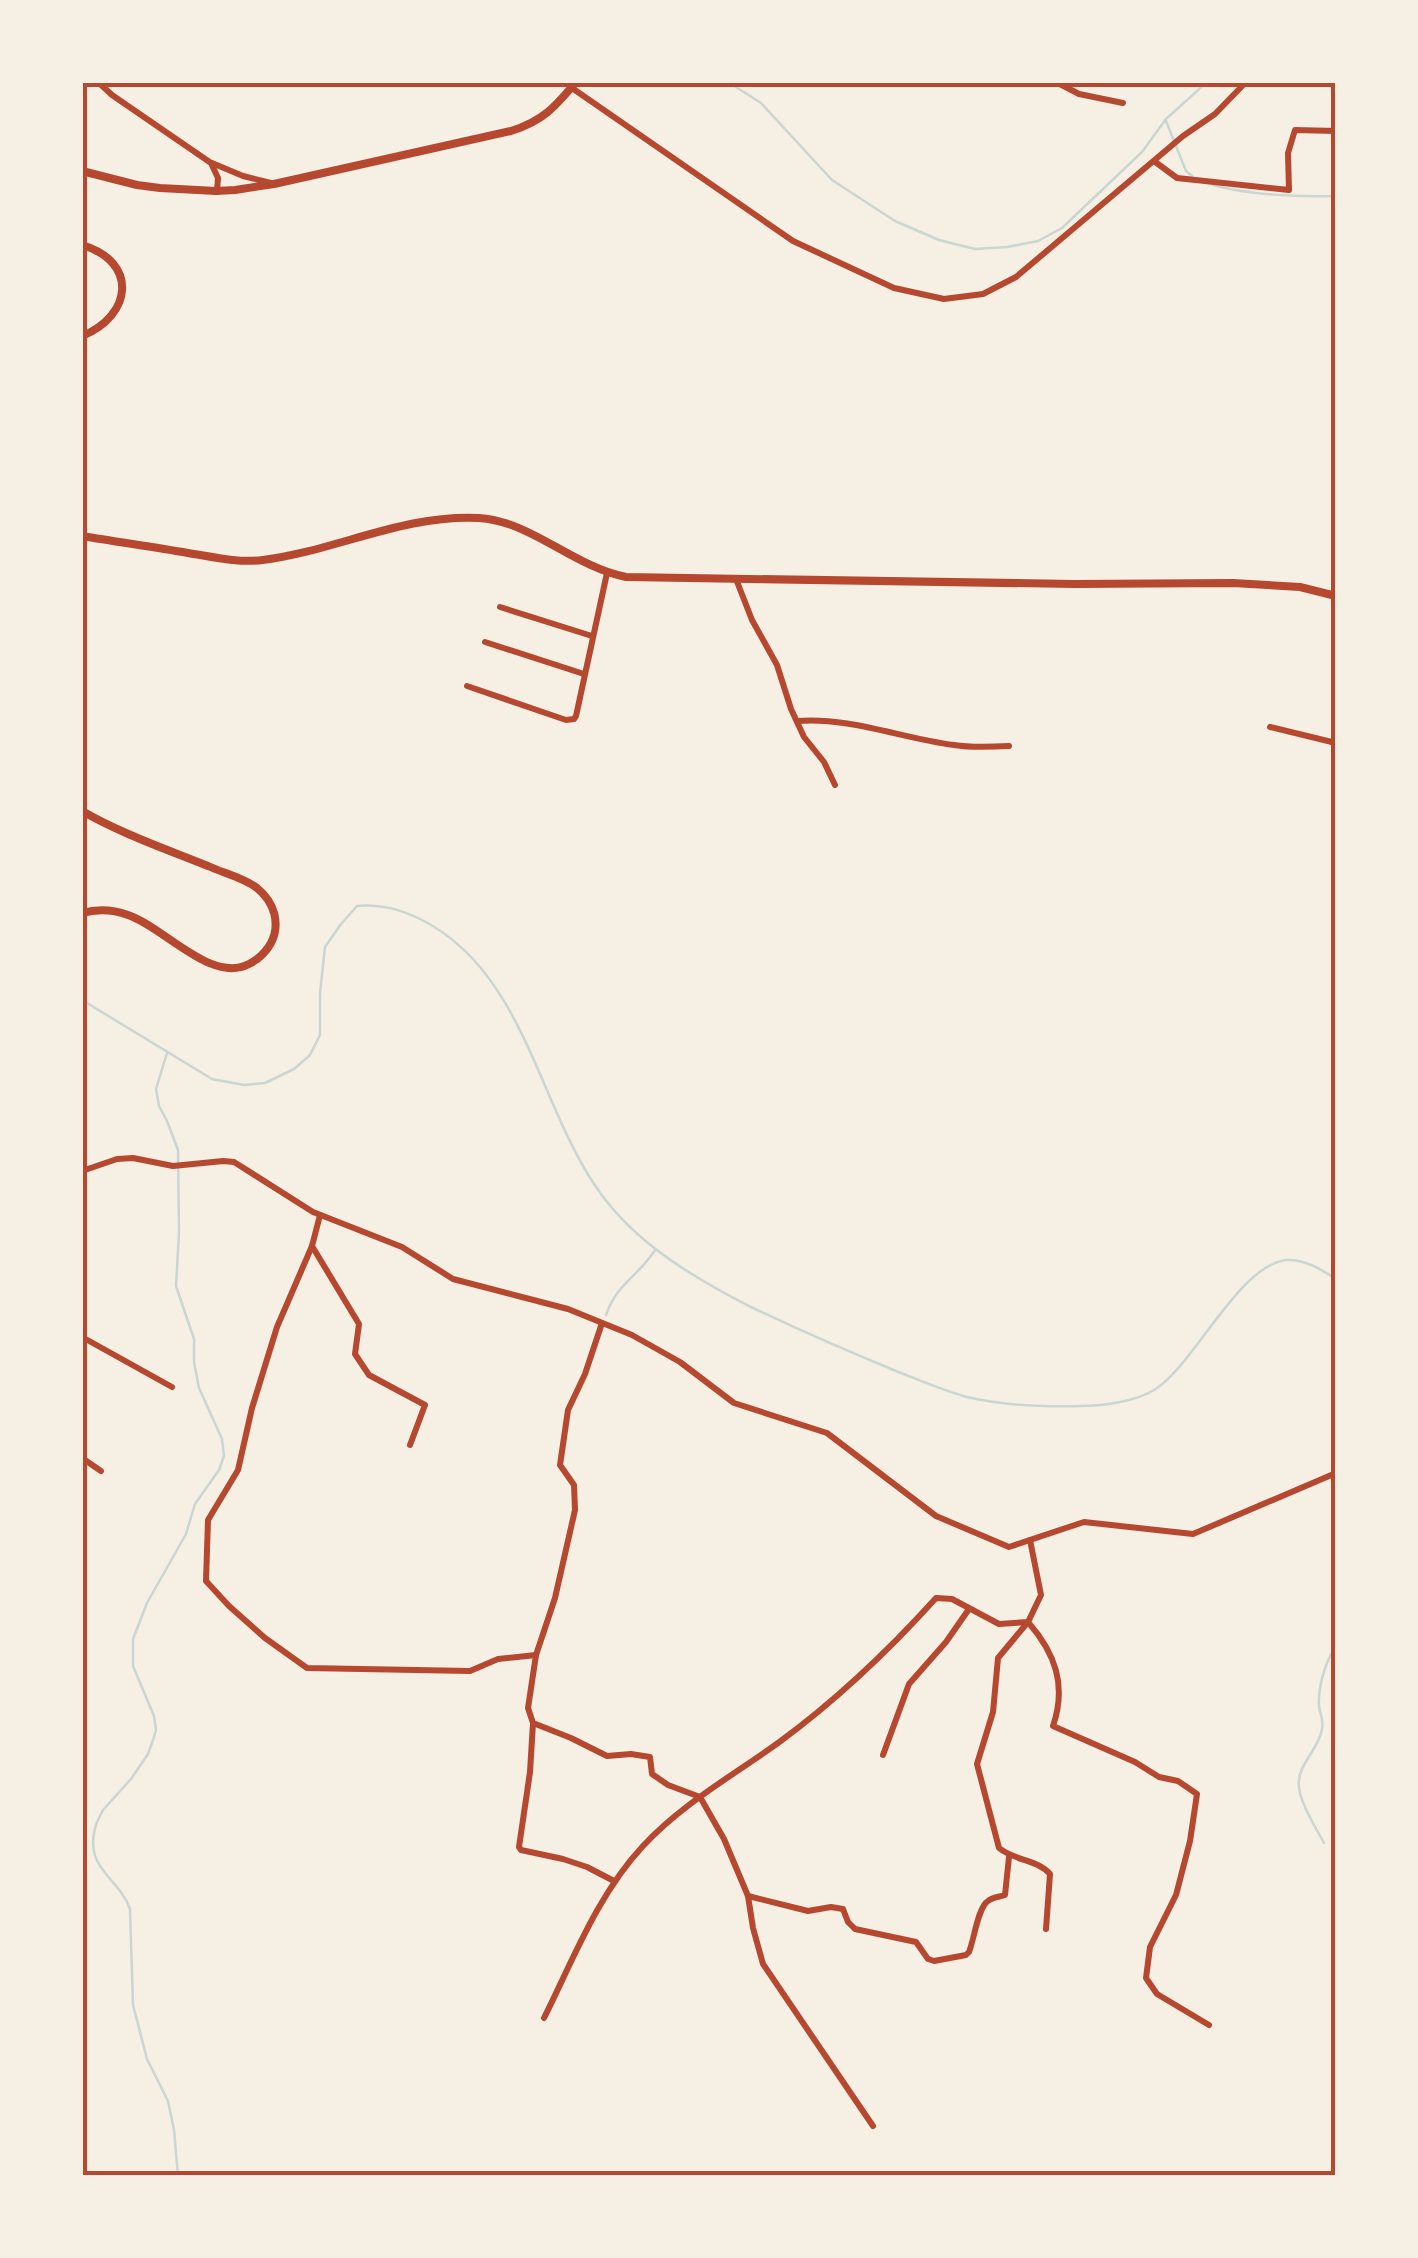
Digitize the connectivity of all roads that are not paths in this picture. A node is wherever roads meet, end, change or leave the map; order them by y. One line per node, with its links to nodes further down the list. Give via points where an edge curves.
1 (98, 82): 8 (street)
2 (1056, 82): 5 (street)
3 (1246, 82): 7 (street)
4 (574, 85): 7 (street, via 793,241 894,288 944,299 983,294 1016,277); 10 (street, via 552,110 522,128)
5 (1123, 103)
6 (1336, 131): 7 (street, via 1295,130 1289,190 1177,178)
7 (1153, 161)
8 (211, 163): 10 (street); 11 (street)
9 (82, 171): 11 (street, via 137,185)
10 (274, 184): 11 (street)
11 (216, 192)
12 (82, 246): 13 (street, via 115,264 122,290 114,314)
13 (82, 336)
14 (82, 536): 15 (street, via 244,561 418,523 484,518 518,527)
15 (607, 573): 16 (street); 19 (street)
16 (736, 579): 17 (street, via 1232,583); 23 (street)
17 (1336, 596)
18 (500, 607): 19 (street)
19 (592, 636): 21 (street)
20 (485, 642): 21 (street)
21 (584, 674): 22 (street, via 570,720)
22 (467, 686)
23 (796, 721): 26 (street, via 857,724 957,746); 27 (street)
24 (1270, 727): 25 (street)
25 (1336, 743)
26 (1009, 746)
27 (836, 784)
28 (82, 810): 29 (street, via 254,886 276,922 268,949 232,970 130,915)
29 (82, 913)
30 (82, 1171): 31 (street, via 133,1158 173,1166 234,1162)
31 (320, 1215): 32 (street); 33 (street, via 402,1247 454,1278)
32 (312, 1246): 36 (street, via 359,1324 355,1354 369,1375 425,1405); 43 (street, via 277,1327 238,1470 208,1520 206,1581 307,1668 470,1671 498,1658)
33 (602, 1323): 40 (street, via 658,1349 734,1403 826,1433 936,1516 1009,1547); 43 (street, via 568,1410 560,1465 574,1485 575,1510)
34 (82, 1337): 35 (street)
35 (172, 1387)
36 (410, 1445)
37 (82, 1458): 38 (street)
38 (101, 1471)
39 (1336, 1473): 40 (street, via 1192,1534 1084,1522)
40 (1030, 1540): 42 (street, via 1041,1595)
41 (969, 1609): 42 (street, via 999,1624); 45 (street, via 909,1684); 46 (street, via 936,1598 825,1704)
42 (1028, 1622): 47 (street, via 998,1658 993,1712 977,1764 999,1848); 52 (street, via 1047,1644 1058,1679 1053,1726 1196,1794 1176,1895 1150,1948 1146,1978 1157,1994)
43 (536, 1656): 44 (street)
44 (532, 1722): 46 (street, via 607,1756 650,1757 652,1774); 48 (street, via 522,1850)
45 (883, 1754)
46 (700, 1797): 48 (street, via 645,1844); 49 (street)
47 (1009, 1857): 49 (street, via 1004,1894 986,1901 970,1952 934,1961 916,1942 854,1929 842,1908 808,1911); 50 (street, via 1050,1874)
48 (614, 1882): 51 (street)
49 (748, 1896): 53 (street, via 763,1964)
50 (1046, 1929)
51 (544, 2018)
52 (1209, 2026)
53 (873, 2126)

